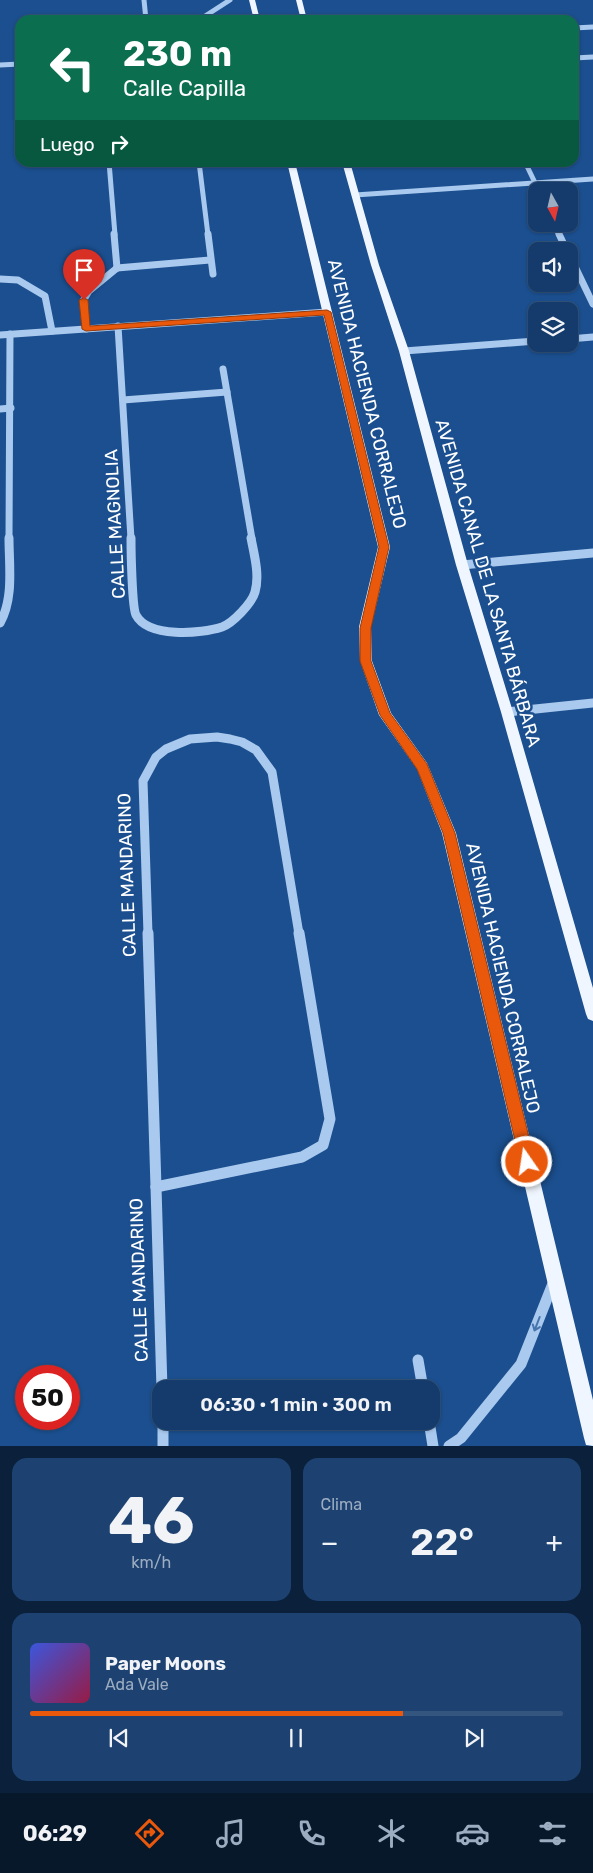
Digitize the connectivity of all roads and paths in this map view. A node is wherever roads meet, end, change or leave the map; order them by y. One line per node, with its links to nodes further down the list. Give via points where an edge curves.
1 (144, 0): 5 (street)
2 (230, 0): 6 (street)
3 (252, 0): 7 (main road)
4 (299, 0): 8 (main road)
5 (146, 15)
6 (207, 15)
7 (256, 15)
8 (303, 15)
9 (593, 27): 10 (street)
10 (579, 28)
11 (593, 57): 12 (street)
12 (579, 58)
13 (15, 64): 14 (street)
14 (0, 65)
15 (109, 167): 26 (street)
16 (200, 167): 25 (street)
17 (292, 167): 31 (main road, AVENIDA HACIENDA CORRALEJO)
18 (347, 167): 24 (main road, AVENIDA CANAL DE LA SANTA BÁRBARA)
19 (527, 167): 21 (street)
20 (593, 179): 22 (street)
21 (535, 182)
22 (550, 182)
23 (528, 183): 24 (street)
24 (355, 195): 40 (main road, AVENIDA CANAL DE LA SANTA BÁRBARA)
25 (210, 260): 26 (street); 28 (street)
26 (117, 268): 33 (street, via 89,291 84,300)
27 (578, 273): 30 (street)
28 (212, 274)
29 (0, 279): 34 (street, via 18,280 45,296)
30 (593, 304)
31 (327, 312): 32 (street); 53 (main road, AVENIDA HACIENDA CORRALEJO, via 384,547 365,628 366,661 385,715 422,767 449,833)
32 (118, 326): 33 (street); 43 (street, CALLE MAGNOLIA)
33 (86, 329): 34 (street)
34 (52, 331): 35 (street)
35 (10, 334): 36 (street); 44 (street)
36 (0, 335)
37 (593, 337): 38 (street)
38 (578, 338)
39 (528, 342): 40 (street)
40 (404, 351): 47 (main road, AVENIDA CANAL DE LA SANTA BÁRBARA)
41 (223, 369): 42 (street, CALLE MAGNOLIA)
42 (227, 392): 43 (street); 43 (street, CALLE MAGNOLIA, via 256,565 255,592 237,618 223,627 200,632 167,632 146,625 135,614)
43 (123, 400)
44 (11, 408): 45 (street); 48 (street, via 9,596)
45 (0, 409)
46 (593, 553): 47 (street)
47 (462, 565): 50 (main road, AVENIDA CANAL DE LA SANTA BÁRBARA)
48 (0, 623)
49 (593, 703): 50 (street)
50 (507, 712): 51 (main road, AVENIDA CANAL DE LA SANTA BÁRBARA)
51 (593, 1014)
52 (155, 1187): 52 (street, CALLE MANDARINO, via 302,1157 322,1145 330,1119 272,772 255,750 238,740 221,736 173,745 154,758 143,781); 55 (street, CALLE MANDARINO)
53 (555, 1278): 59 (main road, AVENIDA HACIENDA CORRALEJO); 62 (street, one-way to 62, via 521,1364 461,1438)
54 (418, 1360): 56 (street)
55 (162, 1380)
56 (421, 1380)
57 (162, 1430): 60 (street)
58 (430, 1430): 61 (street)
59 (593, 1438)
60 (163, 1446)
61 (433, 1446)
62 (449, 1446)

